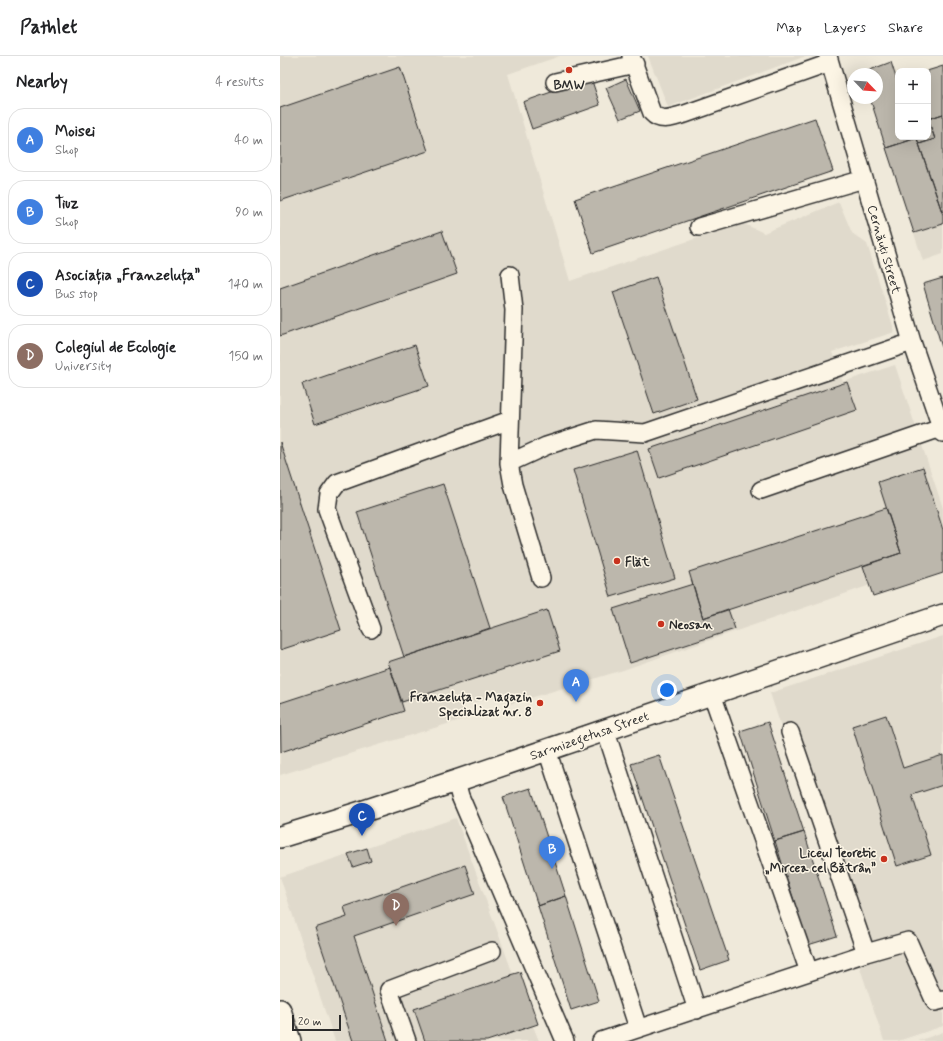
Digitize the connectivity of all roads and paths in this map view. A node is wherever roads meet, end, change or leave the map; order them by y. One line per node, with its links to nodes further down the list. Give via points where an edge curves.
1 (829, 59): 2 (street, Cernăuți Street, via 668,119 660,119 652,113); 4 (street, Cernăuți Street)
2 (633, 60): 3 (street)
3 (555, 82)
4 (864, 179): 5 (street); 7 (street, Cernăuți Street)
5 (699, 228)
6 (510, 275): 8 (street, via 514,310)
7 (912, 342): 9 (street, Cernăuți Street); 10 (street, via 645,434 596,430 546,446)
8 (510, 420): 10 (street); 14 (street, via 337,483 329,494 327,509)
9 (941, 424): 11 (street)
10 (509, 463): 12 (street, via 513,485)
11 (761, 490)
12 (541, 578)
13 (943, 615): 15 (main road, Sarmizegetusa Street)
14 (371, 629)
15 (712, 694): 16 (main road, Sarmizegetusa Street); 23 (street)
16 (605, 729): 18 (main road, Sarmizegetusa Street); 26 (street)
17 (790, 732): 22 (street)
18 (547, 750): 19 (main road, Sarmizegetusa Street); 27 (street)
19 (456, 781): 20 (main road, Sarmizegetusa Street); 30 (street, via 460,796)
20 (280, 837)
21 (492, 951): 29 (street, via 389,990)
22 (866, 953): 23 (street); 24 (street, via 908,941 935,1002)
23 (809, 972): 26 (street)
24 (943, 1000)
25 (280, 1010): 28 (main road)
26 (697, 1010): 27 (street)
27 (638, 1028): 31 (street)
28 (290, 1041)
29 (407, 1041)
30 (565, 1041)
31 (601, 1041)

